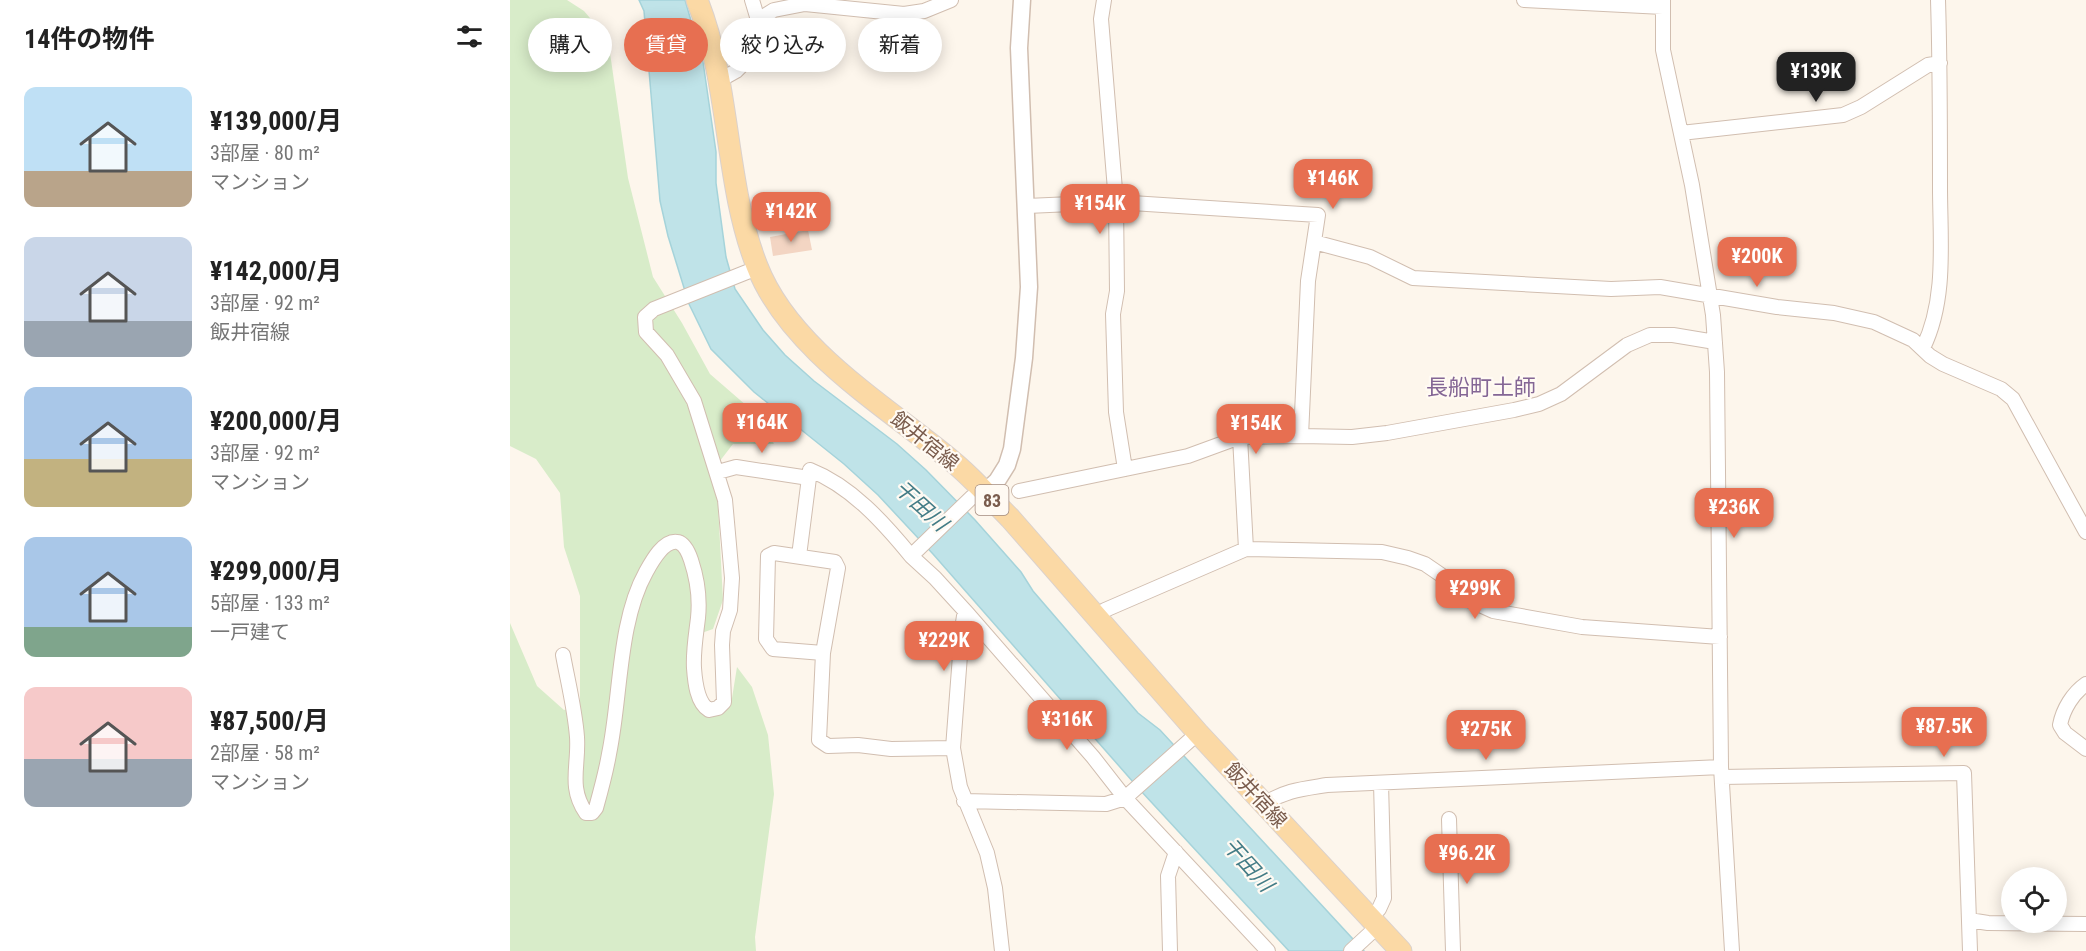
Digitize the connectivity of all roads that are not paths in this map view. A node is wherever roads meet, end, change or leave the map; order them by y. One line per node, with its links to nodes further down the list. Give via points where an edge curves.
1 (697, 0): 13 (main road, 飯井宿線 / 83)
2 (752, 0): 9 (street)
3 (951, 0): 10 (street, via 904,15 805,4 774,10)
4 (1022, 0): 16 (street, via 1019,48)
5 (1104, 0): 15 (street, via 1101,19)
6 (1524, 0): 8 (street)
7 (1938, 0): 11 (street)
8 (1663, 4): 14 (street, via 1662,50)
9 (757, 18)
10 (761, 18)
11 (1940, 63): 14 (street, via 1928,65 1843,115); 21 (street, via 1938,307)
12 (734, 72): 13 (street)
13 (720, 80): 18 (main road, 飯井宿線 / 83, via 745,233)
14 (1681, 133): 19 (street)
15 (1116, 202): 16 (street); 17 (street, via 1318,215); 24 (street, via 1113,349 1116,412)
16 (1027, 206): 28 (street, via 1029,287 1012,449 997,481)
17 (1314, 242): 19 (street, via 1371,257 1413,278 1611,290 1660,287); 22 (street)
18 (757, 268): 25 (street, via 654,309 645,317 646,332 667,355 694,401); 28 (main road, 飯井宿線 / 83, via 792,323 835,368 953,462)
19 (1710, 296): 20 (street); 21 (street, via 1874,322)
20 (1715, 342): 22 (street, via 1673,335 1650,336 1627,345 1561,394 1514,410 1387,433); 35 (street)
21 (1923, 348): 29 (street, via 1943,364 2001,389 2013,399)
22 (1301, 436): 23 (street)
23 (1240, 437): 24 (street, via 1188,456); 30 (street)
24 (1125, 469): 27 (street)
25 (718, 472): 26 (street, via 736,467); 37 (street, via 728,518 732,578 722,645 724,702 709,710 696,688 694,640 698,594 689,553 675,542 664,546 637,589 609,754 592,813 586,813 578,803 574,781 578,740)
26 (809, 478): 31 (street, via 810,470 840,486); 32 (street)
27 (1019, 491)
28 (979, 494): 31 (street); 34 (main road, 飯井宿線 / 83)
29 (2086, 532)
30 (1246, 549): 34 (street); 35 (street, via 1382,552 1425,564 1471,601 1493,611 1582,627)
31 (914, 553): 33 (street)
32 (799, 556): 36 (street, via 835,562 838,568); 36 (street, via 768,556 766,639 773,649)
33 (967, 613): 40 (street, via 962,629); 44 (street)
34 (1096, 616): 39 (main road, 飯井宿線 / 83)
35 (1719, 637): 42 (street)
36 (824, 653): 40 (street, via 819,740 828,747)
37 (563, 655)
38 (2086, 684): 41 (street, via 2070,701 2060,725)
39 (1193, 738): 44 (street); 46 (main road, 飯井宿線 / 83)
40 (953, 748): 45 (street)
41 (2086, 749)
42 (1721, 772): 43 (street); 49 (street, via 1964,773); 58 (street)
43 (1382, 783): 46 (street, via 1292,790); 51 (street, via 1384,898)
44 (1128, 795): 45 (street, via 1106,804); 48 (street)
45 (964, 801): 52 (street, via 987,853)
46 (1264, 804): 51 (main road, 飯井宿線 / 83)
47 (1449, 819): 57 (street)
48 (1176, 852): 53 (street, via 1168,876); 54 (street)
49 (1969, 920): 50 (street); 59 (street)
50 (2086, 924)
51 (1371, 927): 55 (street); 56 (main road, 飯井宿線 / 83)
52 (1002, 951)
53 (1170, 951)
54 (1268, 951)
55 (1351, 951)
56 (1401, 951)
57 (1453, 951)
58 (1732, 951)
59 (1970, 951)

